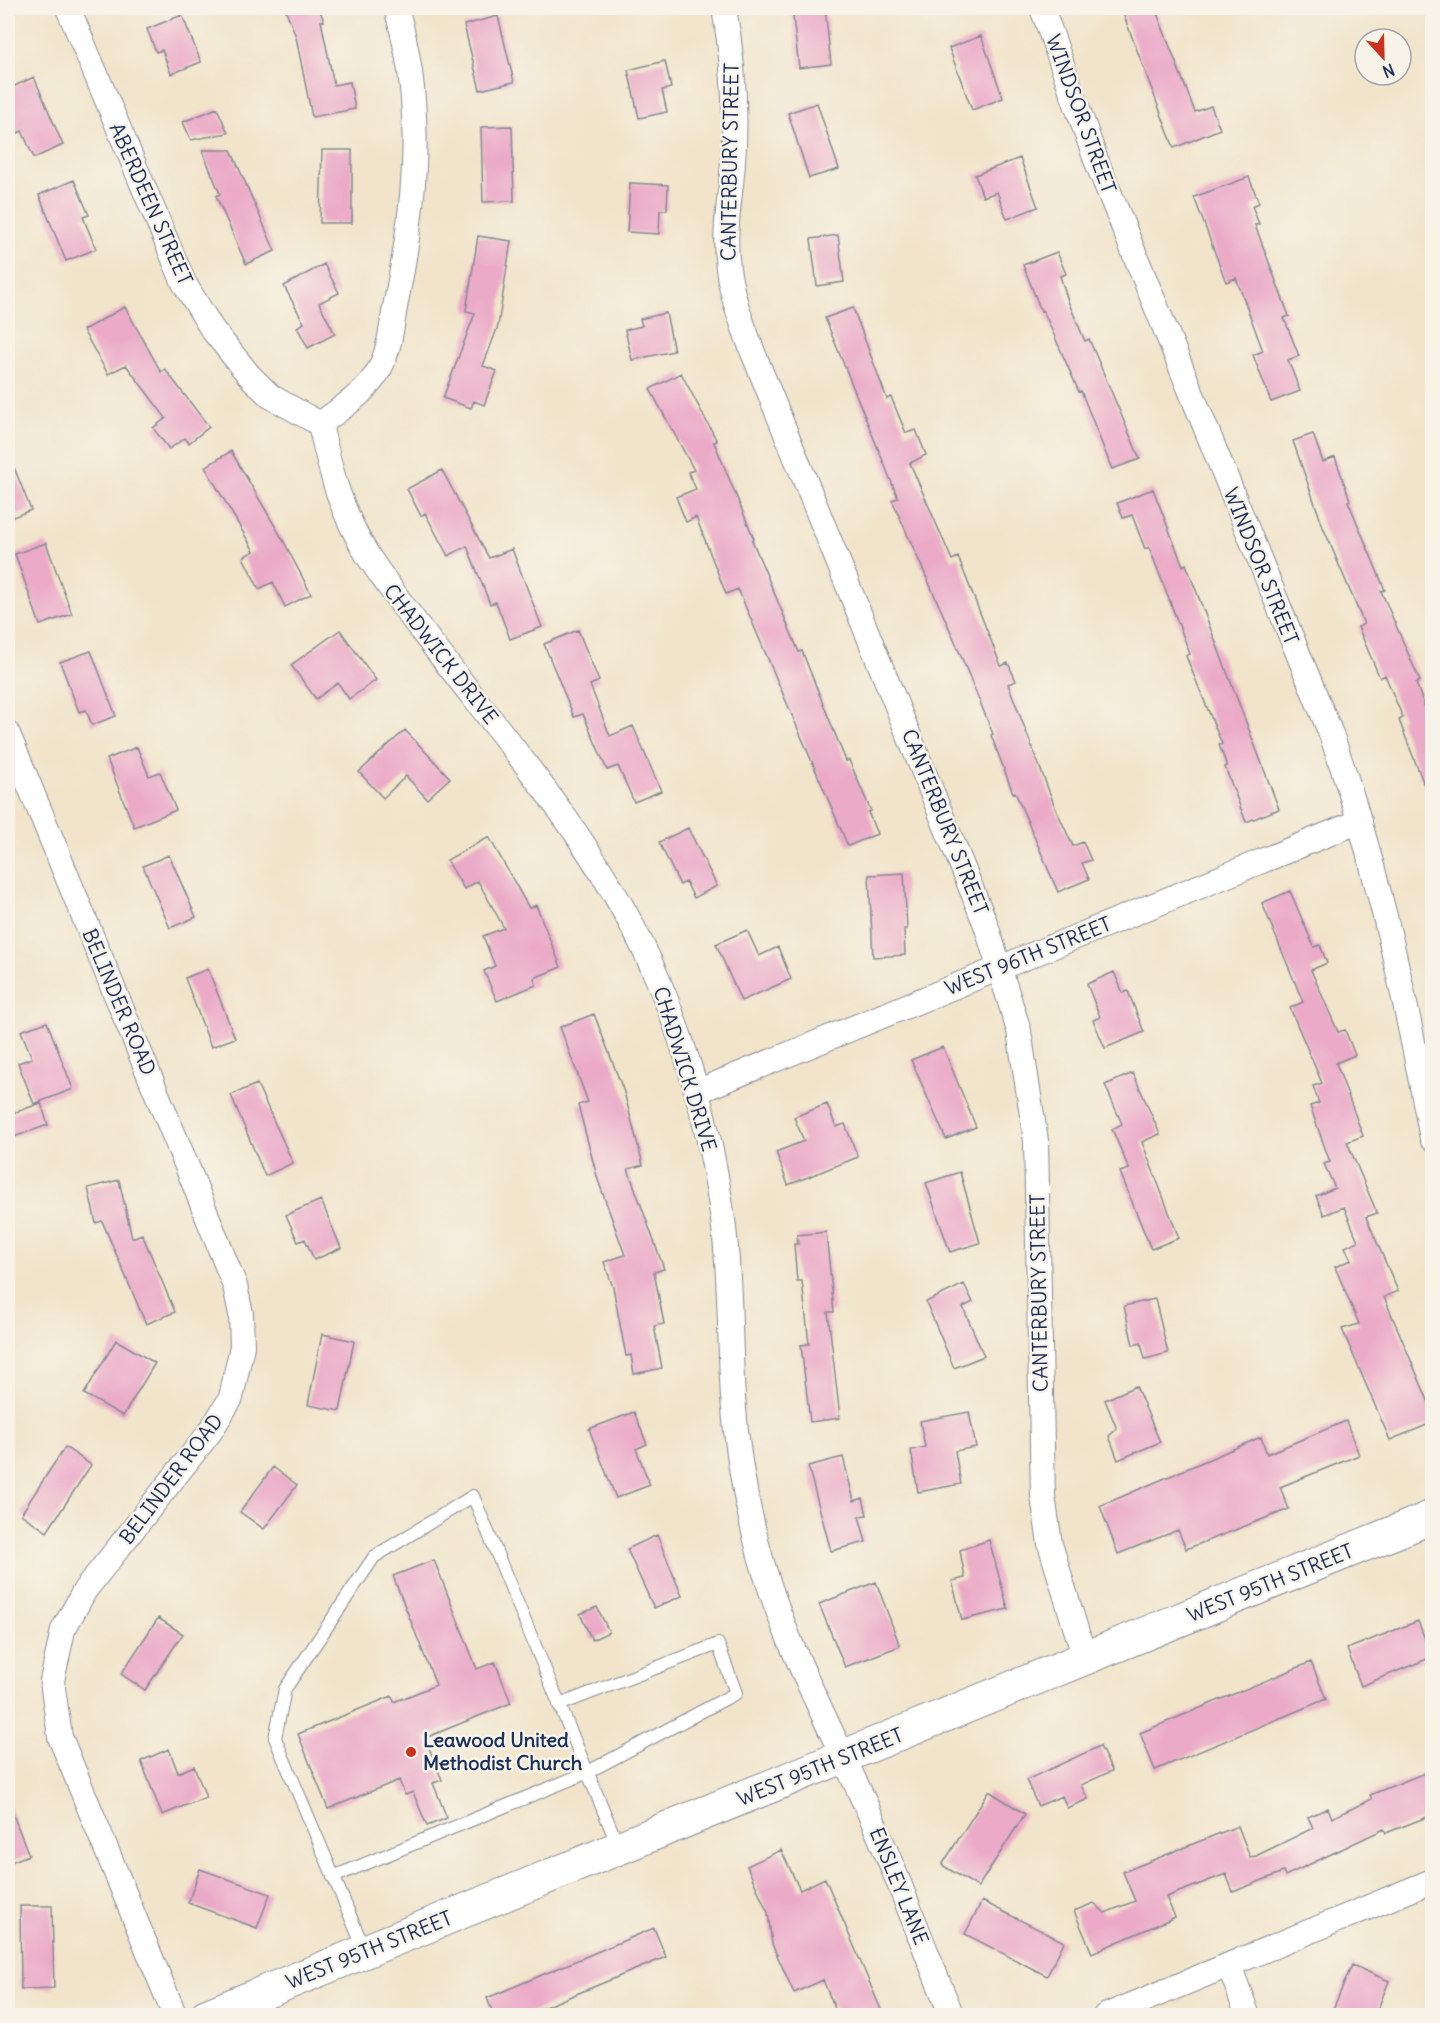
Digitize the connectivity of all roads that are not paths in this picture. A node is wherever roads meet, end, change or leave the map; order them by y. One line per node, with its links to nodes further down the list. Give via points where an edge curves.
1 (68, 8): 5 (street, ABERDEEN STREET, via 184,283 212,329 249,375 270,396)
2 (396, 8): 5 (street, via 410,66 416,119 414,191 406,252 380,369 365,389)
3 (724, 8): 8 (street, CANTERBURY STREET, via 732,55 735,122 726,231 733,297)
4 (1042, 8): 7 (street, WINDSOR STREET, via 1096,160 1330,734)
5 (320, 424): 9 (street, CHADWICK DRIVE, via 335,490 368,556 548,792 590,852 628,918 658,981)
6 (8, 734): 21 (street, BELINDER ROAD, via 197,1191 235,1286 241,1314 242,1346 231,1398 210,1432 86,1590 63,1630 52,1681 60,1737)
7 (1360, 820): 8 (street, WEST 96TH STREET); 10 (street, WINDSOR STREET, via 1408,1012)
8 (1000, 967): 9 (street, WEST 96TH STREET); 12 (street, CANTERBURY STREET, via 1019,1031 1036,1141 1043,1497 1050,1544)
9 (696, 1092): 14 (street, CHADWICK DRIVE, via 709,1138 723,1221 738,1452 754,1533 771,1593 801,1671)
10 (1432, 1138)
11 (1432, 1517): 12 (main road, WEST 95TH STREET)
12 (1085, 1659): 14 (main road, WEST 95TH STREET)
13 (559, 1705): 15 (lane); 15 (lane, via 718,1644 736,1693); 17 (lane, via 473,1496 374,1557 285,1689 275,1738)
14 (844, 1758): 16 (main road, WEST 95TH STREET); 23 (street, ENSLEY LANE)
15 (586, 1773): 16 (lane); 17 (lane)
16 (619, 1849): 19 (main road, WEST 95TH STREET)
17 (333, 1877): 19 (lane)
18 (1432, 1881): 20 (street)
19 (365, 1952): 22 (main road, WEST 95TH STREET)
20 (1228, 1965): 24 (street); 25 (street)
21 (175, 2016)
22 (206, 2016)
23 (952, 2016)
24 (1105, 2016)
25 (1248, 2016)

